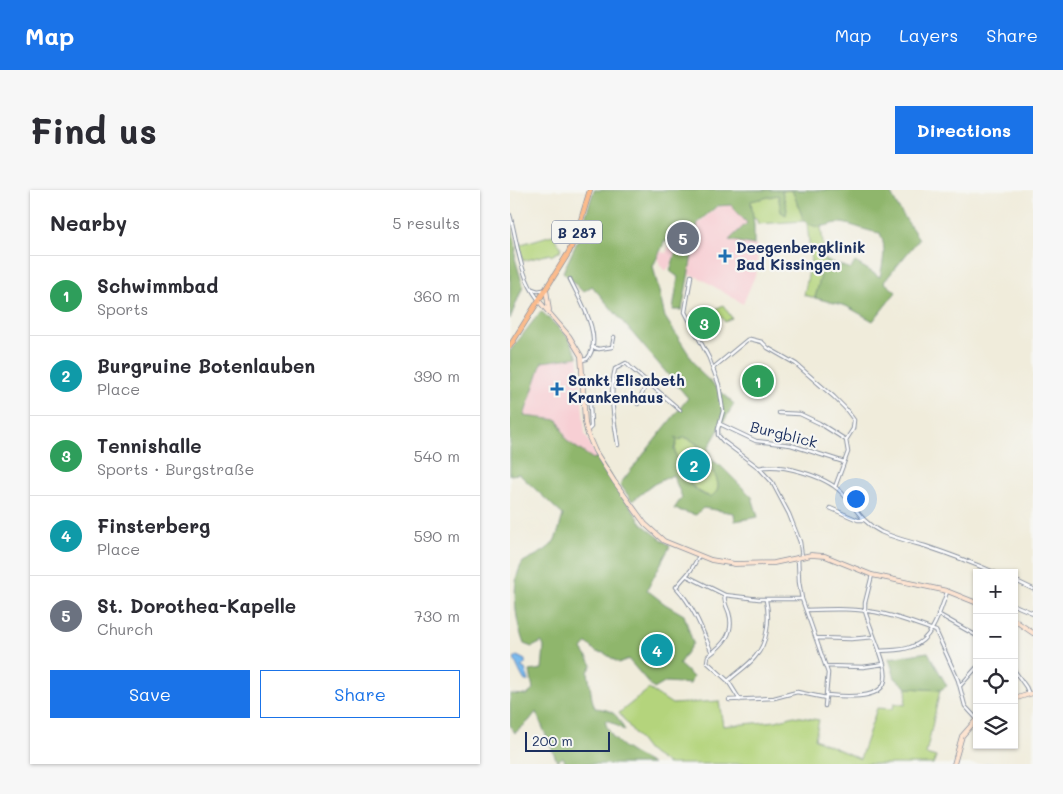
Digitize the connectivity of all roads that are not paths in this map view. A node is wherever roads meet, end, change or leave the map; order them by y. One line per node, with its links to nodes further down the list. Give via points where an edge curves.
1 (590, 190): 6 (main road, B 287, via 569,252)
2 (510, 214): 5 (street, via 522,268)
3 (691, 276): 13 (street, via 685,312)
4 (570, 278): 11 (street, via 592,325)
5 (530, 288): 6 (street); 7 (street)
6 (546, 289): 7 (main road, B 287); 8 (street)
7 (539, 301): 8 (street); 10 (main road, B 287)
8 (549, 312): 12 (street, via 575,344)
9 (614, 337): 11 (street, via 612,347)
10 (510, 346)
11 (592, 347): 12 (street, via 590,357)
12 (582, 360): 20 (street)
13 (713, 368): 19 (street, via 721,392 723,411); 21 (street, via 747,340 760,342 796,364 845,408 853,418 854,426)
14 (647, 382): 15 (street, via 626,363 622,364 614,371); 16 (street); 17 (street)
15 (612, 400): 20 (street, via 590,403 591,427); 22 (street)
16 (638, 404)
17 (680, 410)
18 (779, 413): 21 (street, via 800,414)
19 (720, 424): 23 (street, Burgblick, via 756,441 791,445); 24 (street, via 720,438)
20 (587, 431): 28 (street, via 600,458 645,524 669,544)
21 (846, 440): 23 (street, via 848,452)
22 (618, 445)
23 (844, 462): 25 (street)
24 (759, 468): 25 (street, via 796,470); 29 (street, via 785,503 800,542)
25 (835, 487): 27 (street)
26 (830, 508): 27 (street)
27 (863, 520): 30 (street, via 883,533)
28 (699, 556): 29 (street, via 739,565 774,563); 32 (street)
29 (800, 557): 31 (street, via 825,556); 38 (street)
30 (987, 569)
31 (872, 575): 35 (street); 42 (street)
32 (687, 576): 36 (street); 52 (street, via 676,588 690,603)
33 (1018, 582): 34 (street)
34 (1033, 589)
35 (947, 592): 39 (street); 44 (street)
36 (725, 595): 37 (street); 52 (street, via 730,618 729,633)
37 (766, 599): 38 (street); 57 (street, via 768,622 759,652)
38 (802, 599): 41 (street)
39 (973, 602)
40 (1018, 607): 43 (street)
41 (806, 610): 42 (street); 50 (street)
42 (865, 611): 46 (street, via 885,614); 49 (street)
43 (1033, 613)
44 (938, 614): 46 (street); 48 (street)
45 (1018, 623): 47 (street)
46 (930, 630): 51 (street, via 924,640 912,647); 58 (street, via 936,631 940,638)
47 (1033, 633)
48 (973, 634)
49 (874, 637): 50 (street); 51 (street)
50 (816, 638): 54 (street)
51 (879, 651): 53 (street)
52 (712, 653): 57 (street, via 707,662)
53 (884, 664): 54 (street); 60 (street, via 885,682 876,692)
54 (826, 666): 60 (street)
55 (973, 671): 58 (street)
56 (1018, 676): 59 (street)
57 (728, 681): 63 (street)
58 (960, 686): 65 (street, via 965,706)
59 (1031, 694): 61 (street)
60 (827, 696): 63 (street, via 798,692 774,698); 64 (street)
61 (1018, 698)
62 (729, 700): 63 (street)
63 (740, 700)
64 (825, 706)
65 (973, 715)
66 (973, 724): 67 (street, via 962,736)
67 (954, 764)

